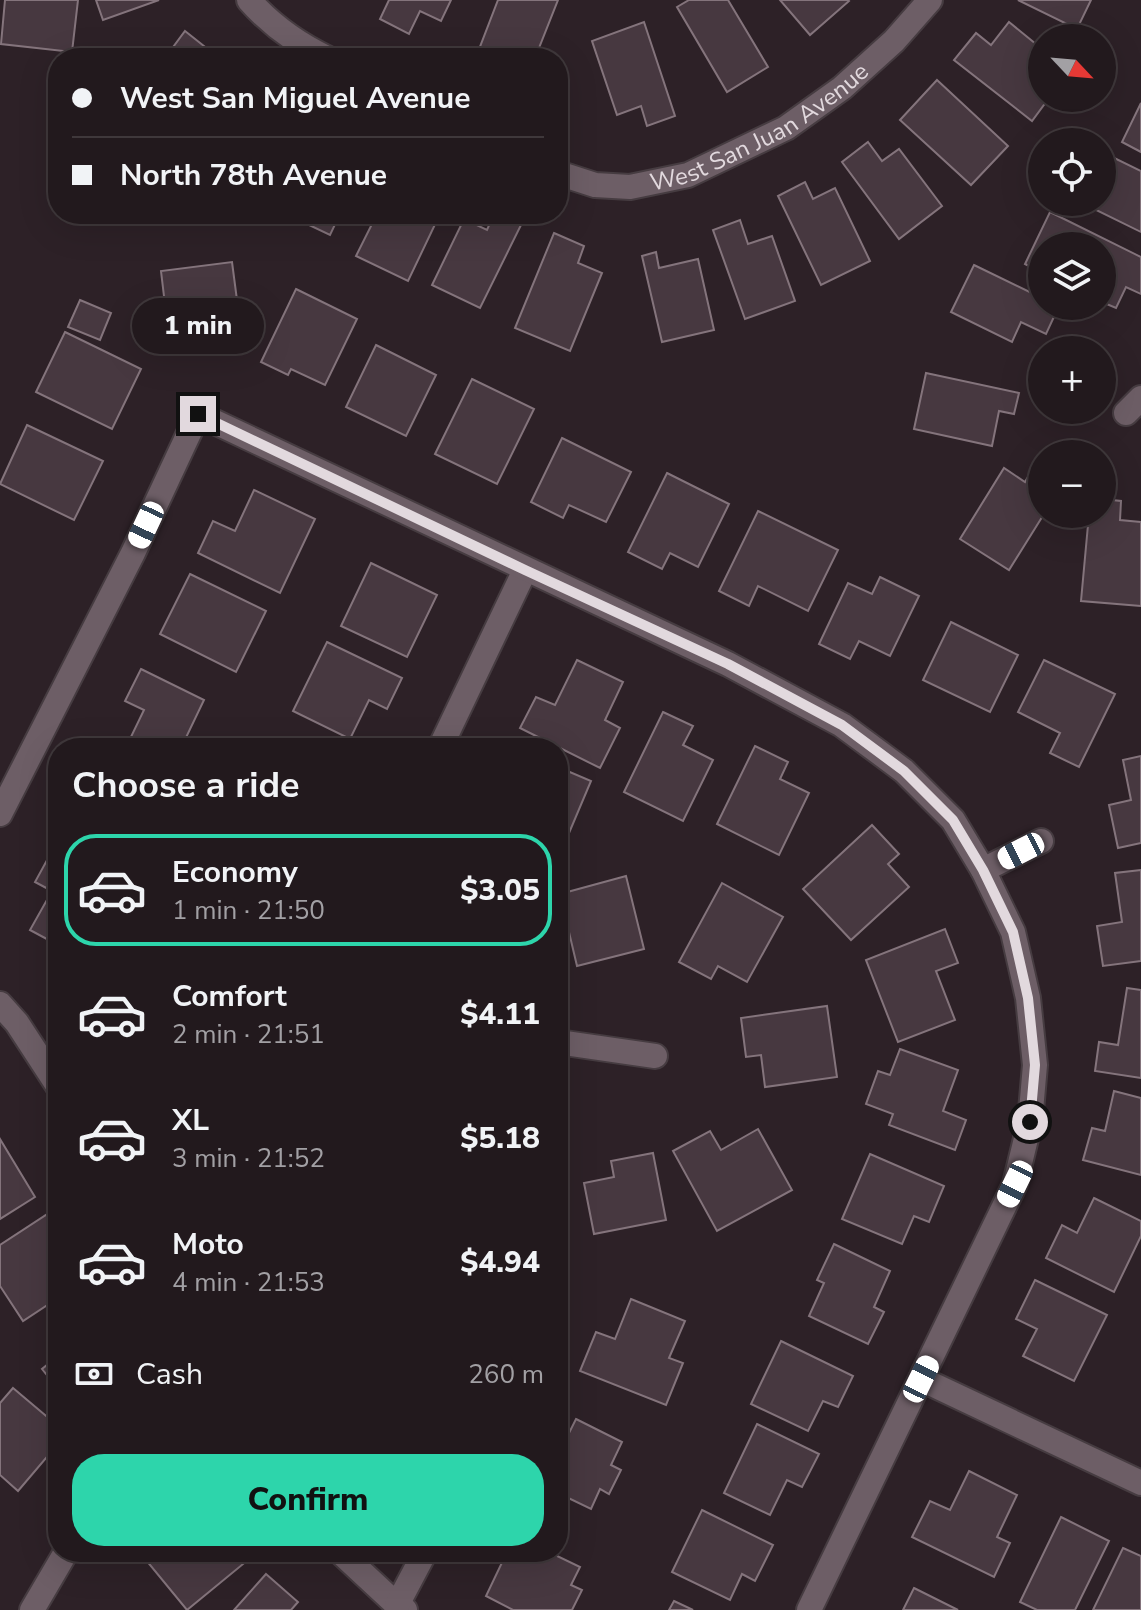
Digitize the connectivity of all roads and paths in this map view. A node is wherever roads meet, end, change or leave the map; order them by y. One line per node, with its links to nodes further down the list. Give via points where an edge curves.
1 (249, 0): 3 (street)
2 (930, 0): 4 (street, West San Juan Avenue, via 842,88 786,128 688,175 630,187 595,185)
3 (309, 48)
4 (568, 176)
5 (525, 570): 6 (street); 7 (street, via 198,414); 9 (street, via 728,664 842,725 904,771 953,820)
6 (445, 738)
7 (0, 814)
8 (1041, 841): 9 (street)
9 (983, 870): 14 (street, via 1013,932 1028,998 1035,1065 1030,1122 1015,1184)
10 (0, 1004): 13 (street)
11 (568, 1043): 12 (street)
12 (655, 1056)
13 (48, 1071)
14 (921, 1379): 15 (street); 21 (street)
15 (1141, 1483)
16 (60, 1562): 20 (street)
17 (351, 1562): 19 (street)
18 (421, 1562): 19 (street)
19 (401, 1607)
20 (32, 1610)
21 (809, 1610)

